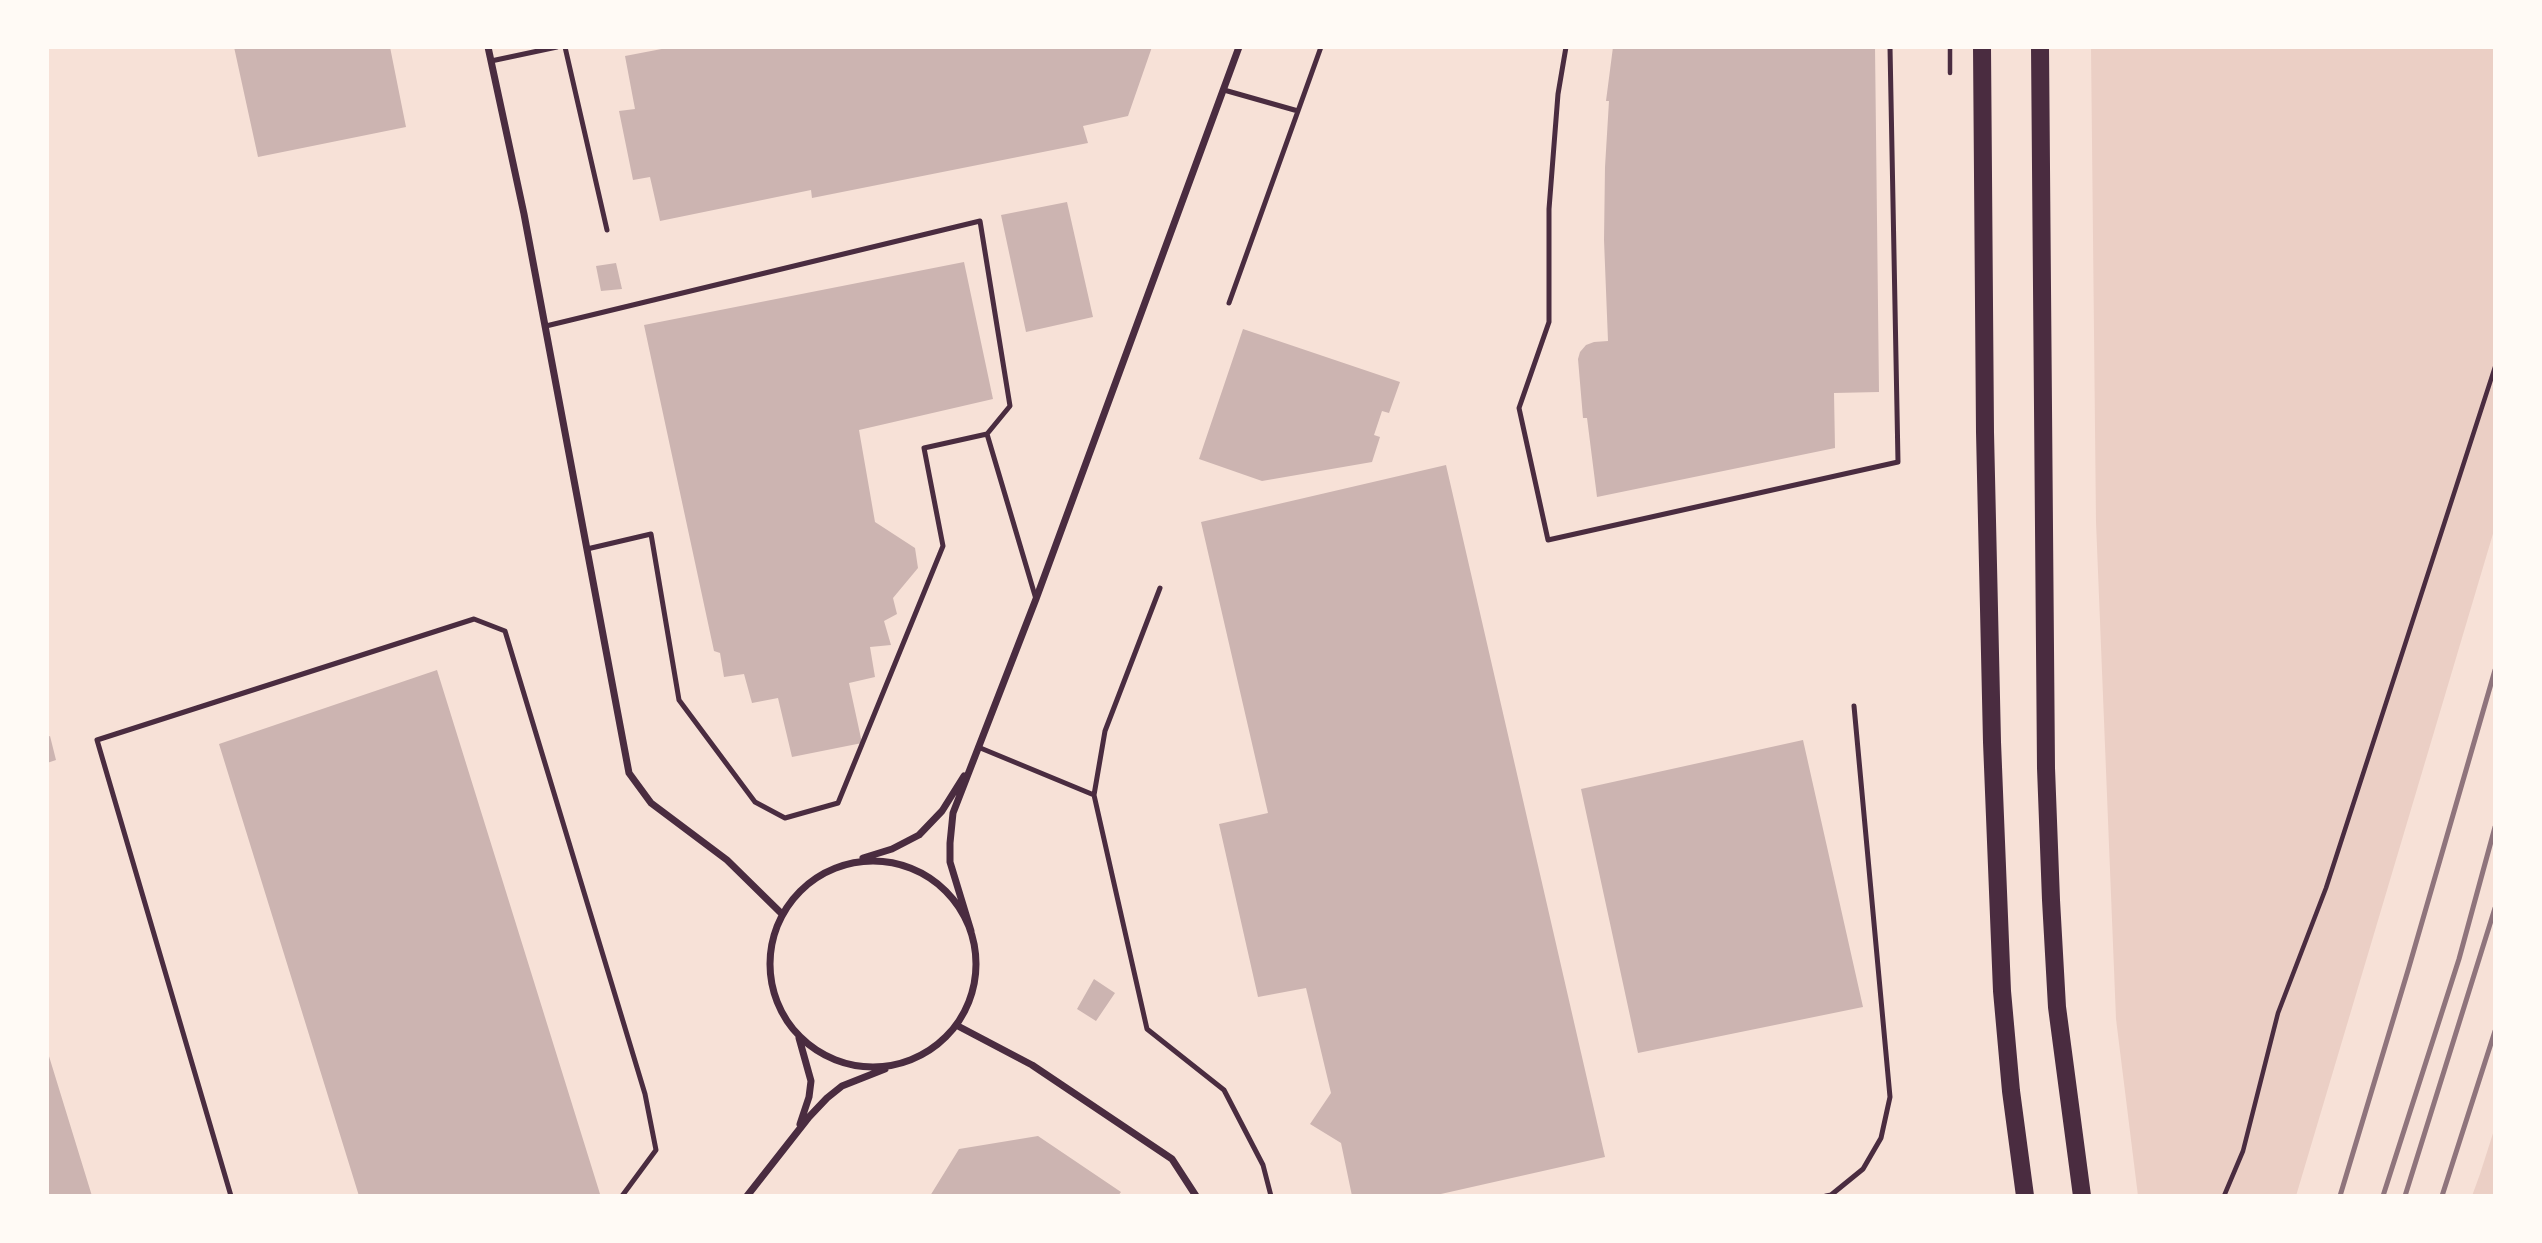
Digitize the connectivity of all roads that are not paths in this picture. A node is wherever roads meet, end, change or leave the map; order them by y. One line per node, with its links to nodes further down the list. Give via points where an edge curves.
1 (488, 47): 10 (street)
2 (557, 47): 10 (lane)
3 (565, 47): 13 (lane)
4 (1239, 47): 11 (street)
5 (1321, 47): 12 (lane)
6 (1566, 47): 7 (lane, via 1549,209 1549,322 1519,408 1548,540 1898,462)
7 (1890, 47)
8 (1982, 47): 36 (main road, via 1992,742 2003,991)
9 (2040, 47): 37 (main road, via 2046,768 2057,1007)
10 (491, 61): 15 (street)
11 (1224, 90): 12 (lane); 19 (street)
12 (1298, 111): 14 (lane)
13 (607, 230)
14 (1228, 303)
15 (545, 326): 16 (lane, via 980,221 1010,406); 17 (street)
16 (987, 434): 17 (lane, via 924,447 943,547 838,803 785,818 755,802 679,700 652,534); 19 (lane)
17 (587, 550): 24 (street, via 629,773 651,803 727,860)
18 (1160, 588): 22 (lane, via 1105,731)
19 (1036, 599): 21 (street)
20 (1854, 706): 35 (lane, via 1890,1097 1881,1139 1863,1169)
21 (978, 747): 22 (lane); 23 (street, via 942,811 919,835); 25 (street, via 953,813 950,843 950,862)
22 (1094, 795): 34 (lane, via 1147,1028 1224,1090 1263,1165)
23 (837, 867): 24 (street, via 796,894); 25 (street, via 869,861 902,865 932,879 955,902)
24 (782, 914): 27 (street, via 771,947 770,982 783,1015)
25 (971, 931): 26 (street, via 976,964 971,996)
26 (956, 1025): 28 (street, via 932,1048); 33 (street, via 1032,1065 1172,1159)
27 (797, 1033): 28 (street, via 835,1061 869,1068); 29 (street, via 811,1081 803,1118)
28 (901, 1063): 29 (street, via 842,1086)
29 (793, 1137): 32 (street)
30 (231, 1196): 31 (lane, via 97,740 474,619 505,631 645,1094 656,1150)
31 (622, 1196)
32 (747, 1196)
33 (1196, 1196)
34 (1271, 1196)
35 (1826, 1196)
36 (2025, 1196)
37 (2082, 1196)

